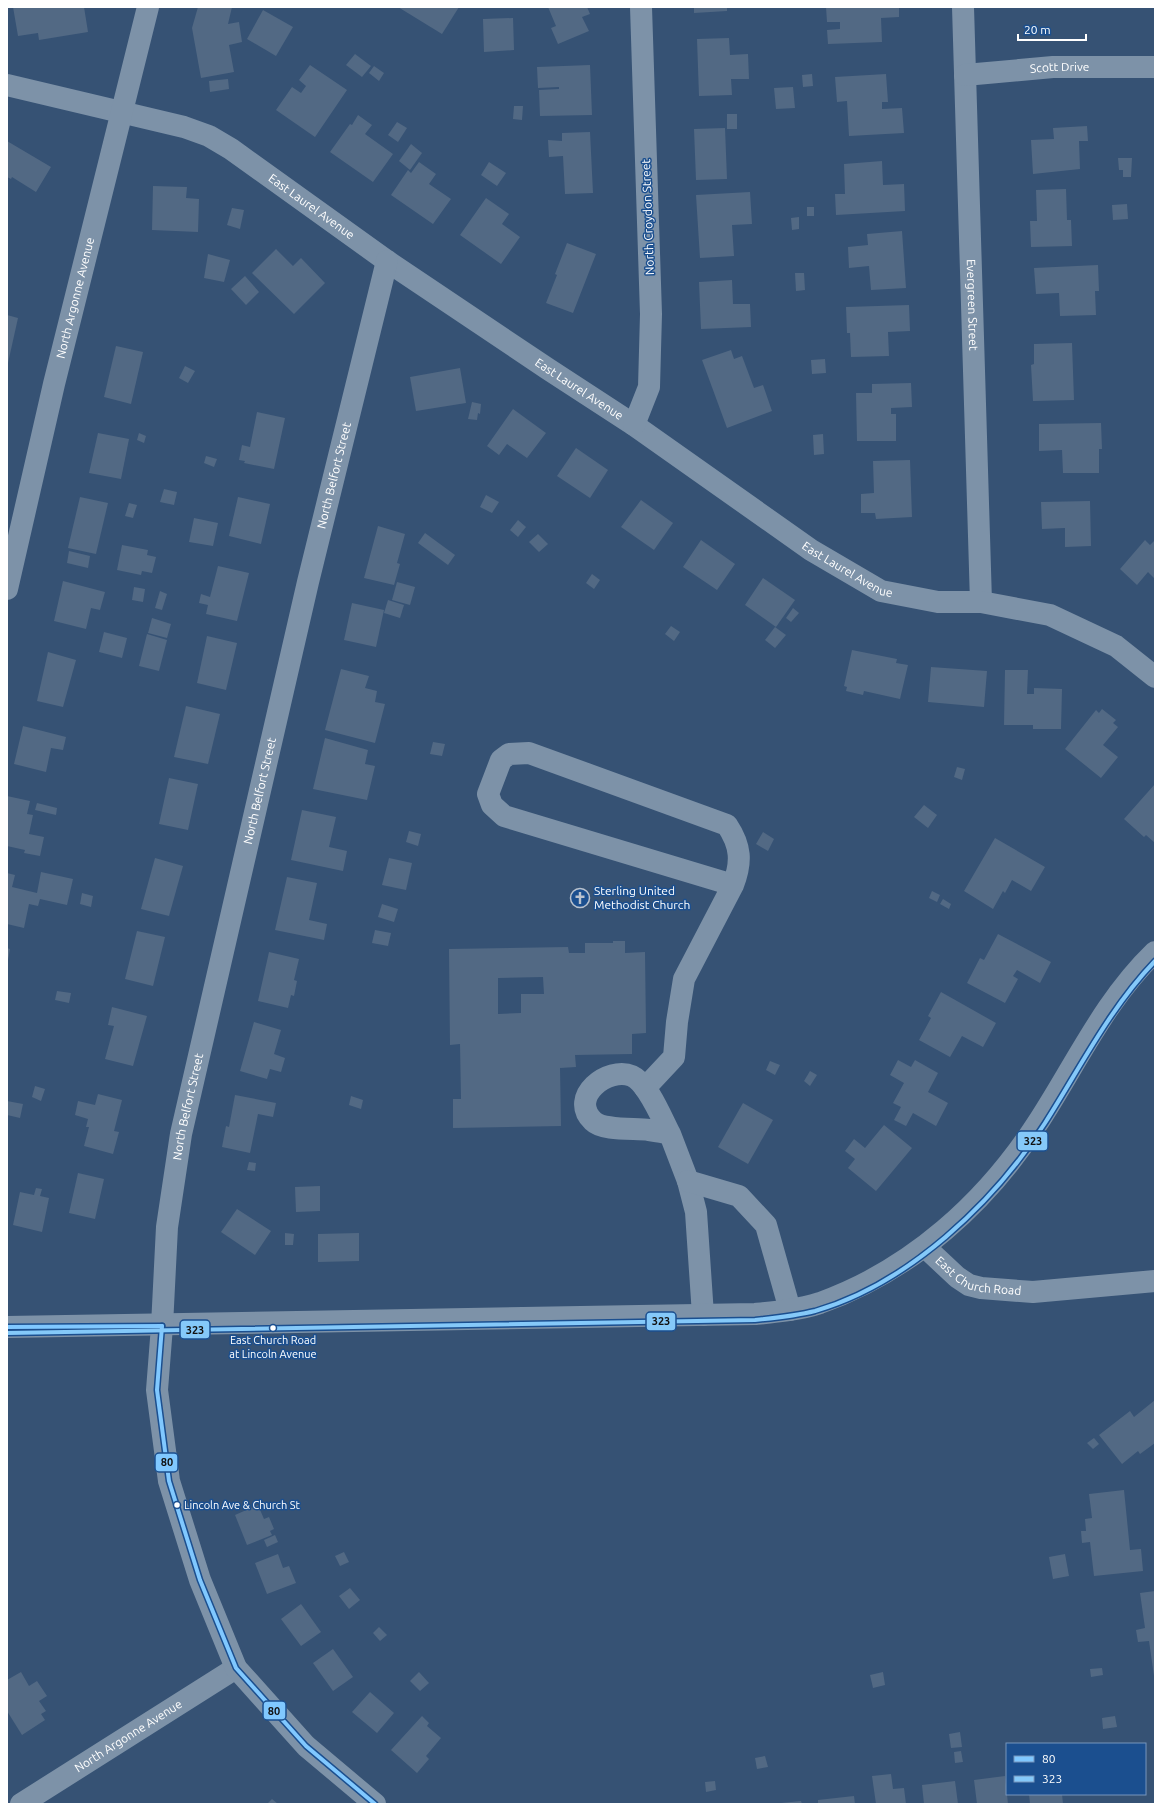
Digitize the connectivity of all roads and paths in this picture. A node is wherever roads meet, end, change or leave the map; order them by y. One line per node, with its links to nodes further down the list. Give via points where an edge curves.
1 (148, 7): 7 (street, North Argonne Avenue)
2 (641, 7): 9 (street, North Croydon Street, via 651,314 649,387)
3 (963, 7): 5 (street, Evergreen Street)
4 (1155, 67): 5 (street, Scott Drive, via 1053,67)
5 (965, 75): 11 (street, Evergreen Street)
6 (7, 85): 7 (street, East Laurel Avenue)
7 (121, 113): 8 (street, East Laurel Avenue, via 184,127 208,136 231,149); 10 (street, North Argonne Avenue, via 54,384)
8 (387, 261): 9 (street, East Laurel Avenue); 22 (street, North Belfort Street, via 310,574 181,1134 167,1227)
9 (634, 425): 11 (street, East Laurel Avenue, via 811,550 881,591 938,602)
10 (7, 589)
11 (982, 602): 12 (street, East Laurel Avenue, via 1050,615 1116,646)
12 (1155, 677)
13 (732, 885): 13 (street, via 738,872 739,861 736,843 727,825 529,753 509,754 501,760 488,794 492,805 504,816); 15 (street, via 684,979 674,1057)
14 (1155, 952): 18 (street, via 1111,1003 1039,1121 1009,1164 964,1212)
15 (645, 1088): 16 (street); 16 (street, via 633,1076 618,1074 606,1078 586,1095 585,1109 593,1122 606,1127)
16 (670, 1134): 17 (street)
17 (688, 1181): 20 (street, via 739,1196 766,1225); 21 (street, via 696,1212)
18 (925, 1247): 19 (street, East Church Road, via 957,1277 969,1285 981,1288 1032,1292); 20 (street, East Church Road, via 853,1289 819,1303)
19 (1155, 1280)
20 (790, 1310): 21 (street, East Church Road)
21 (703, 1315): 22 (street, East Church Road)
22 (162, 1326): 23 (street, East Church Road); 24 (street, North Belfort Street, via 157,1390 169,1482 200,1580)
23 (7, 1327)
24 (236, 1668): 25 (street, North Argonne Avenue); 26 (street, North Belfort Street, via 306,1746)
25 (21, 1804)
26 (375, 1804)

